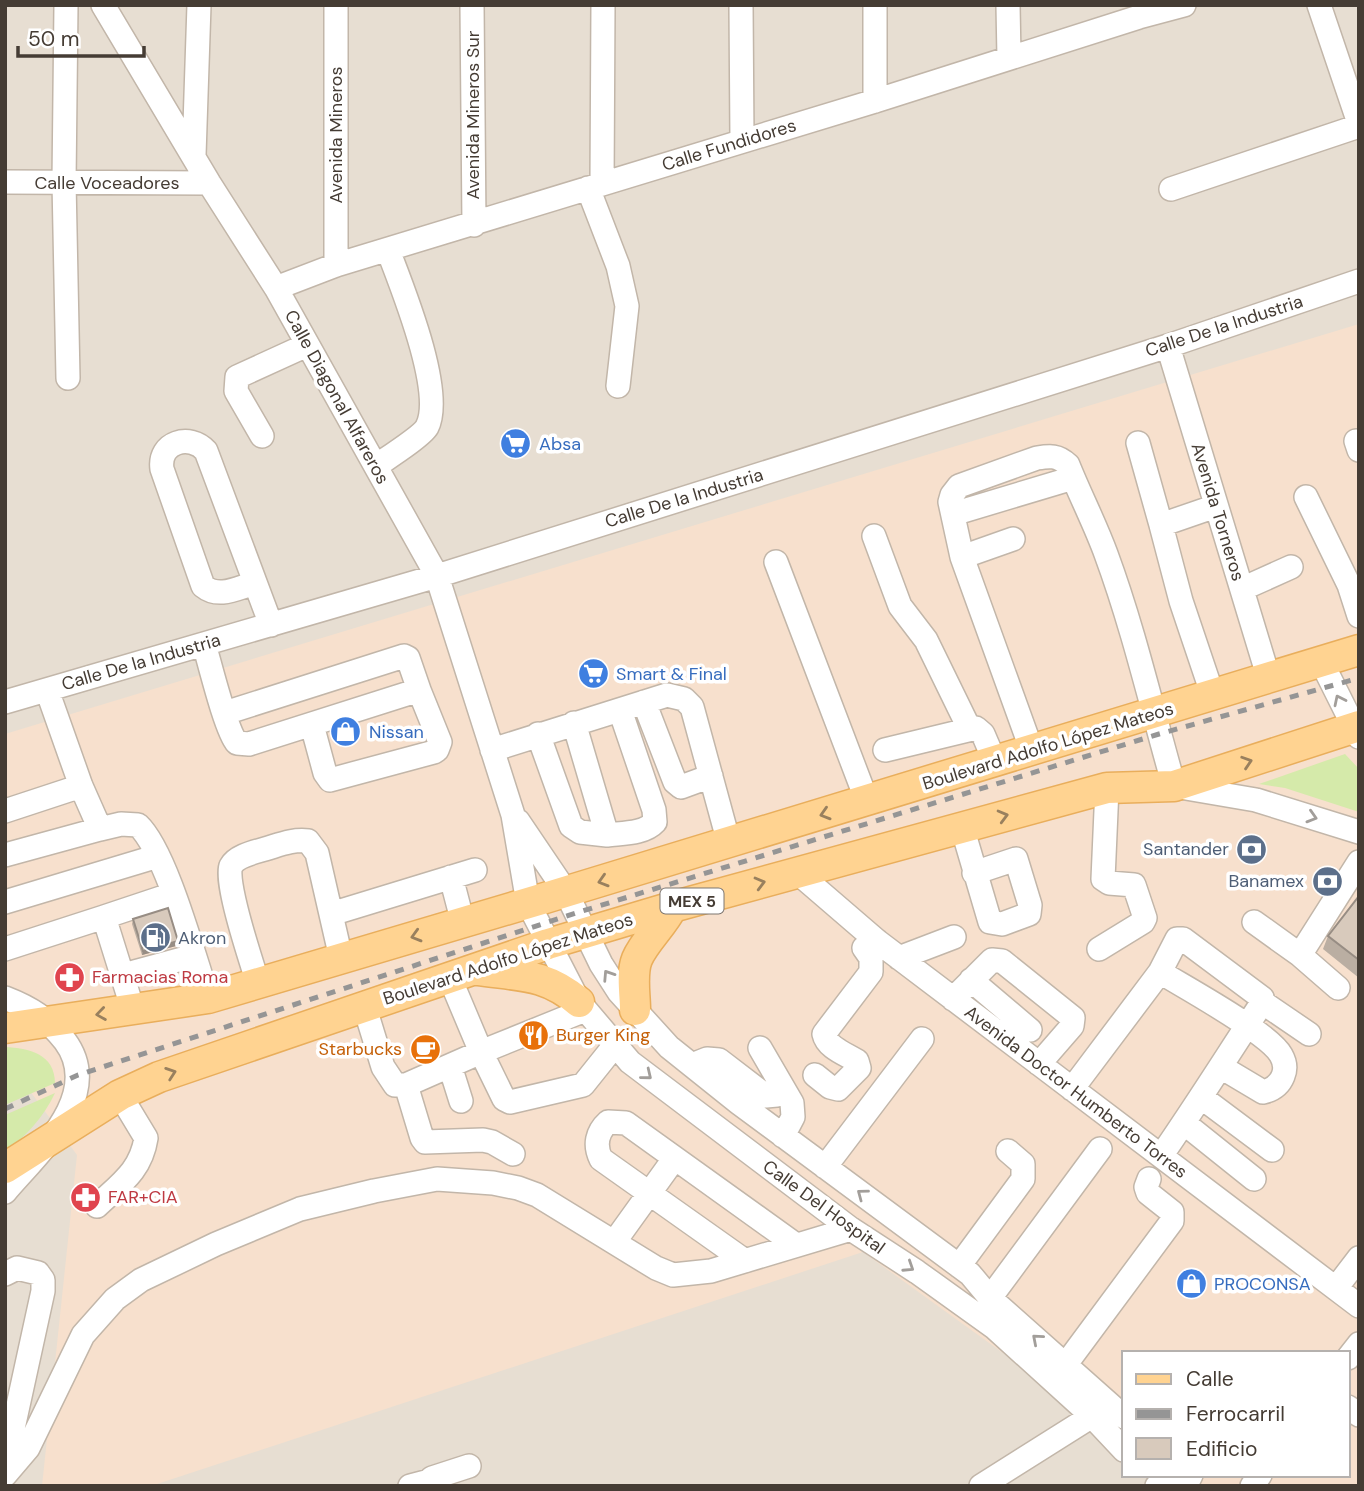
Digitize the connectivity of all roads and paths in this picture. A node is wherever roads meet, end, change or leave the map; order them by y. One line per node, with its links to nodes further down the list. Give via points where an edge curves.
1 (66, 5): 18 (street)
2 (103, 5): 17 (street, Calle Diagonal Alfareros)
3 (199, 5): 17 (street)
4 (336, 5): 25 (street, Avenida Mineros)
5 (472, 5): 23 (street, Avenida Mineros Sur)
6 (603, 5): 21 (street)
7 (741, 5): 16 (street)
8 (874, 5): 14 (street)
9 (1008, 5): 13 (street)
10 (1184, 5): 12 (street, Calle Fundidores)
11 (1319, 5): 15 (street)
12 (1139, 11): 13 (street, Calle Fundidores)
13 (1009, 58): 14 (street, Calle Fundidores)
14 (875, 101): 16 (street, Calle Fundidores)
15 (1359, 125): 22 (street)
16 (742, 141): 21 (street, Calle Fundidores)
17 (194, 155): 20 (street, Calle Diagonal Alfareros)
18 (64, 182): 19 (street, Calle Voceadores); 20 (street, Calle Voceadores); 30 (street)
19 (5, 183)
20 (209, 183): 27 (street, Calle Diagonal Alfareros)
21 (595, 186): 23 (street, Calle Fundidores); 31 (street, via 627,306)
22 (1171, 189)
23 (474, 225): 24 (street, Calle Fundidores)
24 (388, 250): 25 (street, Calle Fundidores); 34 (street, via 416,327 431,416 426,430)
25 (336, 265): 27 (street, Calle Fundidores)
26 (1359, 281): 29 (street, Calle De la Industria)
27 (276, 288): 28 (street, Calle Diagonal Alfareros)
28 (307, 345): 32 (street, via 237,377 236,391); 34 (street, Calle Diagonal Alfareros)
29 (1167, 346): 36 (street, Avenida Torneros); 43 (street, Calle De la Industria)
30 (68, 378)
31 (618, 386)
32 (262, 436)
33 (1138, 443): 37 (street)
34 (376, 466): 43 (street, Calle Diagonal Alfareros)
35 (1306, 497): 44 (street)
36 (1216, 506): 37 (street); 46 (street, Avenida Torneros)
37 (1160, 525): 55 (street)
38 (874, 536): 63 (street, via 900,606 926,640)
39 (1013, 539): 40 (street)
40 (962, 557): 60 (street, via 950,502 959,486 1037,458 1060,457 1068,465 1106,553); 68 (street)
41 (776, 562): 74 (street)
42 (1291, 567): 46 (street)
43 (438, 576): 48 (street, Calle De la Industria); 66 (street, Calle Diagonal Alfareros)
44 (1354, 581): 47 (street)
45 (255, 583): 45 (street, via 206,451 191,441 175,444 160,459 203,586 220,593); 48 (street)
46 (1242, 589): 52 (street, Avenida Torneros)
47 (1359, 616)
48 (271, 625): 49 (street, Calle De la Industria)
49 (204, 644): 53 (street, Calle De la Industria); 59 (street)
50 (1359, 650): 51 (main road, Boulevard Adolfo López Mateos / MEX 5)
51 (1322, 663): 52 (main road, Boulevard Adolfo López Mateos / MEX 5); 64 (street, one-way to 51)
52 (1269, 679): 55 (main road, Boulevard Adolfo López Mateos / MEX 5)
53 (47, 690): 56 (street, Calle De la Industria); 71 (street)
54 (419, 690): 59 (street, via 404,656); 62 (street); 62 (street, via 440,742 434,752 330,780)
55 (1213, 696): 60 (main road, Boulevard Adolfo López Mateos / MEX 5)
56 (5, 702)
57 (644, 702): 58 (street); 70 (street, via 667,695 684,699 692,708); 70 (street, via 675,782 688,786)
58 (620, 709): 61 (street); 80 (street, via 655,822 639,831)
59 (225, 713): 62 (street, via 233,739 243,745)
60 (1153, 714): 68 (main road, Boulevard Adolfo López Mateos / MEX 5); 72 (street)
61 (575, 723): 65 (street); 80 (street)
62 (312, 725)
63 (969, 728): 67 (street); 69 (street, via 981,730)
64 (1357, 730): 72 (main road, Boulevard Adolfo López Mateos / MEX 5, one-way to 64)
65 (538, 734): 66 (street); 80 (street, via 571,826 580,832)
66 (492, 750): 76 (street, Calle Diagonal Alfareros)
67 (885, 750)
68 (1032, 751): 69 (main road, Boulevard Adolfo López Mateos / MEX 5)
69 (995, 762): 74 (main road, Boulevard Adolfo López Mateos / MEX 5)
70 (711, 776): 81 (street)
71 (81, 786): 75 (street); 78 (street)
72 (1174, 786): 73 (main road, Boulevard Adolfo López Mateos / MEX 5); 79 (street, one-way to 79, via 1256,800)
73 (1107, 788): 77 (main road, Boulevard Adolfo López Mateos / MEX 5, one-way to 73); 103 (street, via 1103,879 1134,885 1145,918)
74 (867, 801): 81 (main road, Boulevard Adolfo López Mateos / MEX 5, one-way to 81)
75 (5, 811)
76 (513, 815): 89 (street, Calle Diagonal Alfareros); 92 (street, Calle Diagonal Alfareros)
77 (962, 827): 86 (main road, Boulevard Adolfo López Mateos / MEX 5); 87 (street)
78 (100, 829): 82 (street); 83 (street, via 138,825)
79 (1359, 832)
80 (607, 835)
81 (729, 843): 89 (main road, Boulevard Adolfo López Mateos / MEX 5, one-way to 89)
82 (5, 855)
83 (158, 856): 90 (street); 91 (street)
84 (1359, 862): 104 (street)
85 (475, 870): 88 (street)
86 (798, 873): 93 (main road, Boulevard Adolfo López Mateos / MEX 5, one-way to 86); 100 (street, Avenida Doctor Humberto Torres)
87 (974, 873)
88 (451, 877): 94 (street); 97 (street)
89 (566, 892): 92 (main road, Boulevard Adolfo López Mateos / MEX 5); 98 (street, Calle Diagonal Alfareros)
90 (173, 894): 95 (street); 105 (street)
91 (5, 902)
92 (528, 903): 97 (main road, Boulevard Adolfo López Mateos / MEX 5); 101 (street, Calle Diagonal Alfareros)
93 (672, 907): 98 (main road, Boulevard Adolfo López Mateos / MEX 5); 121 (main road, via 638,957)
94 (331, 914): 106 (street); 112 (street, via 317,853 308,841 295,840 232,863 229,877)
95 (104, 917): 102 (street); 110 (street)
96 (1254, 922): 104 (street)
97 (463, 923): 106 (main road, Boulevard Adolfo López Mateos / MEX 5, one-way to 106)
98 (587, 934): 101 (main road, Boulevard Adolfo López Mateos / MEX 5); 121 (street, Calle Del Hospital, one-way to 98, via 601,964)
99 (954, 937): 107 (street)
100 (877, 941): 107 (street, Avenida Doctor Humberto Torres); 134 (street, via 864,948 872,962 870,974 824,1034 830,1045 857,1061 859,1068 838,1089)
101 (548, 944): 108 (main road, Boulevard Adolfo López Mateos / MEX 5); 119 (street, Calle Del Hospital)
102 (5, 949)
103 (1099, 949)
104 (1300, 955): 113 (street)
105 (194, 956): 110 (street); 114 (street)
106 (341, 958): 112 (main road, Boulevard Adolfo López Mateos / MEX 5)
107 (900, 958): 115 (street, Avenida Doctor Humberto Torres)
108 (460, 972): 118 (main road, Boulevard Adolfo López Mateos / MEX 5); 119 (main road, via 551,982); 129 (street)
109 (1160, 972): 116 (street, via 1175,940 1183,939); 123 (street); 137 (street)
110 (123, 975): 120 (street)
111 (971, 980): 115 (street); 124 (street); 130 (street, via 992,960 1002,961 1073,1018 1072,1026)
112 (258, 983): 114 (main road, Boulevard Adolfo López Mateos / MEX 5)
113 (1338, 988)
114 (208, 998): 120 (main road, Boulevard Adolfo López Mateos / MEX 5)
115 (953, 999): 130 (street, Avenida Doctor Humberto Torres)
116 (1262, 1002): 123 (street); 125 (street)
117 (8, 1003): 122 (main road, Boulevard Adolfo López Mateos / MEX 5)
118 (364, 1005): 135 (street, via 383,1067 395,1085); 138 (main road, Boulevard Adolfo López Mateos / MEX 5, one-way to 118)
119 (582, 1006): 127 (street, Calle Del Hospital); 129 (street)
120 (133, 1010): 122 (main road, Boulevard Adolfo López Mateos / MEX 5, one-way to 122)
121 (635, 1010): 131 (street, Calle Del Hospital, via 668,1047)
122 (50, 1022): 143 (street, via 73,1052 78,1075 76,1096)
123 (1247, 1027): 133 (street); 133 (street, via 1282,1056 1284,1074 1279,1083 1263,1092)
124 (1030, 1030)
125 (1309, 1034)
126 (922, 1039): 150 (street)
127 (615, 1045): 129 (street, via 583,1084 510,1102 504,1099); 157 (street, Calle Del Hospital, one-way to 157, via 663,1088)
128 (760, 1048): 136 (street)
129 (481, 1052): 132 (street)
130 (1039, 1064): 137 (street, Avenida Doctor Humberto Torres)
131 (692, 1065): 136 (street, via 719,1060 766,1096 777,1095); 142 (street, Calle Del Hospital)
132 (450, 1066): 135 (street); 140 (street)
133 (1221, 1067): 139 (street)
134 (815, 1075)
135 (406, 1086): 147 (street, via 425,1142 483,1140)
136 (783, 1088): 142 (street, via 793,1116)
137 (1072, 1089): 148 (street, Avenida Doctor Humberto Torres)
138 (120, 1095): 143 (main road, Boulevard Adolfo López Mateos / MEX 5); 156 (street, via 146,1138 144,1154 137,1168)
139 (1201, 1097): 141 (street); 145 (street)
140 (461, 1101)
141 (1184, 1123): 148 (street); 153 (street)
142 (783, 1136): 150 (street, Calle Del Hospital)
143 (47, 1142): 151 (main road, Boulevard Adolfo López Mateos / MEX 5); 154 (street)
144 (1100, 1150): 165 (street)
145 (1272, 1150)
146 (1007, 1151): 162 (street, via 1023,1164 1023,1179)
147 (513, 1154)
148 (1161, 1156): 164 (street, Avenida Doctor Humberto Torres)
149 (674, 1159): 155 (street); 155 (street, via 626,1123 608,1122 602,1128 596,1139 601,1159); 159 (street)
150 (825, 1167): 162 (street, Calle Del Hospital, one-way to 150)
151 (5, 1168)
152 (1149, 1179): 167 (street, via 1148,1193 1172,1212 1171,1221)
153 (1254, 1179)
154 (5, 1192)
155 (650, 1193): 158 (street); 161 (street)
156 (97, 1206)
157 (851, 1229): 159 (street); 168 (street, Calle Del Hospital, one-way to 168, via 995,1328)
158 (615, 1241): 161 (street, via 673,1275); 173 (street, via 537,1195 471,1180 437,1179 300,1209 141,1280 116,1299 83,1335 28,1448)
159 (796, 1245): 161 (street)
160 (1359, 1258): 164 (street)
161 (745, 1261)
162 (959, 1266): 165 (street, Calle Del Hospital)
163 (5, 1274): 171 (street, via 17,1268 38,1273 43,1280)
164 (1336, 1288): 166 (street, Avenida Doctor Humberto Torres)
165 (990, 1298): 167 (street, Calle Del Hospital, one-way to 165)
166 (1359, 1306)
167 (1066, 1364): 169 (street, Calle Del Hospital)
168 (1093, 1416): 170 (street, Calle Del Hospital); 176 (street)
169 (1122, 1416)
170 (1122, 1448)
171 (5, 1465)
172 (469, 1465): 175 (street)
173 (5, 1475)
174 (1190, 1479): 177 (street, via 1163,1481)
175 (421, 1485)
176 (981, 1486)
177 (1157, 1486)

